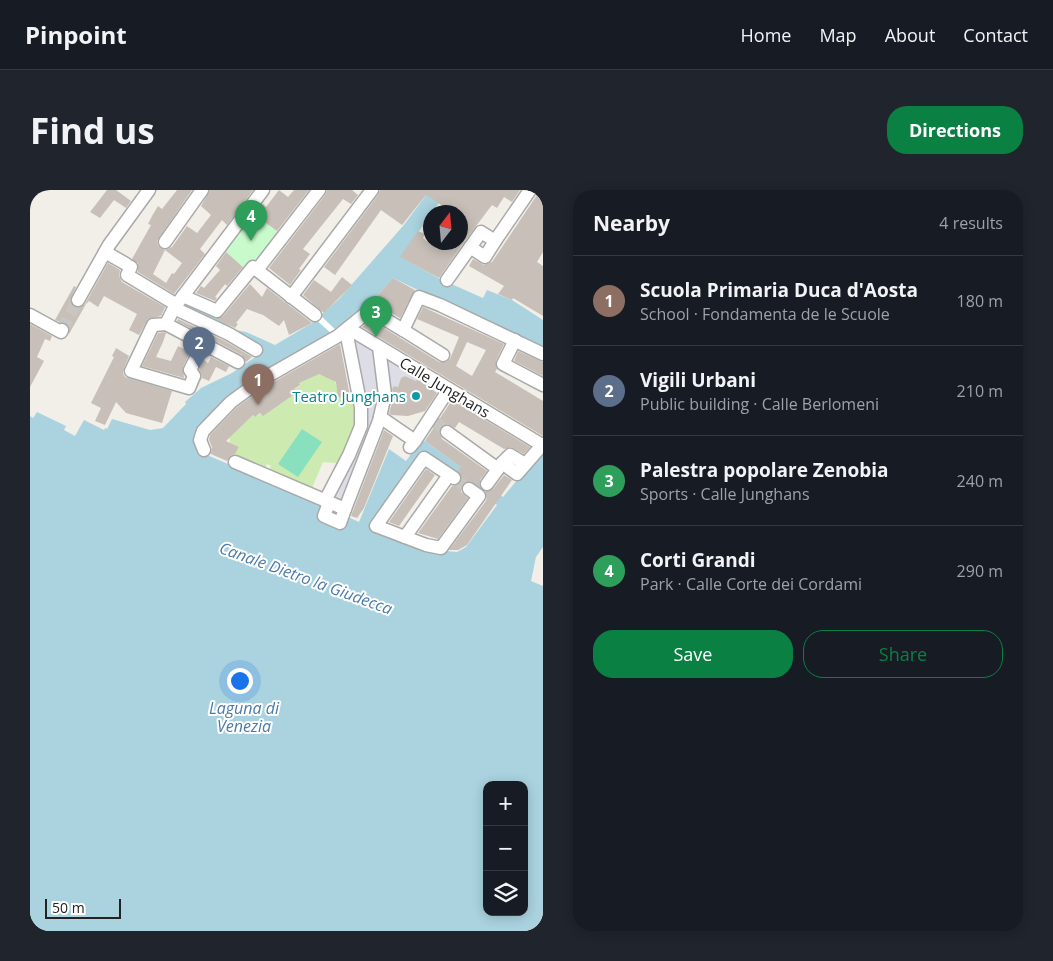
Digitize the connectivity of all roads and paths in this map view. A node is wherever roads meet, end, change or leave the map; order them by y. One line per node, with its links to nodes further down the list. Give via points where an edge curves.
1 (149, 190): 8 (street)
2 (202, 190): 7 (street)
3 (263, 190): 13 (street)
4 (319, 190): 9 (street)
5 (530, 190): 10 (street, via 495,241 481,232)
6 (367, 192): 11 (street)
7 (166, 242)
8 (105, 252): 12 (street); 13 (street, via 131,267 127,275)
9 (257, 270): 11 (street); 13 (street, via 253,267 217,311)
10 (447, 280)
11 (291, 297): 15 (street)
12 (78, 300)
13 (178, 303): 16 (street); 23 (street)
14 (30, 315): 18 (street)
15 (315, 315)
16 (161, 325): 21 (street); 21 (street, via 153,325 131,371 189,388 194,376 190,370)
17 (348, 328): 19 (street, via 370,310); 22 (street, Calle Junghans); 32 (street, via 261,380 231,402 203,432 200,440); 38 (street, via 361,426)
18 (62, 330)
19 (402, 330): 20 (street, via 419,297); 25 (street)
20 (515, 340): 24 (street); 27 (street, via 503,364)
21 (202, 344): 26 (street)
22 (379, 347): 28 (street, Calle Junghans); 29 (street, via 385,395)
23 (256, 350)
24 (543, 354)
25 (443, 355)
26 (238, 362)
27 (543, 385)
28 (449, 390): 29 (street, via 432,420 412,444); 31 (street, Calle Junghans)
29 (380, 417): 38 (street, via 345,509)
30 (452, 434): 35 (street)
31 (542, 444): 34 (street)
32 (204, 450)
33 (235, 462): 38 (street)
34 (525, 464): 35 (street, via 516,474); 35 (street, via 510,454)
35 (500, 466): 36 (street)
36 (488, 484)
37 (474, 493): 39 (street, via 441,548)
38 (327, 502)
39 (405, 537): 39 (street, via 376,526 424,458 451,476)

